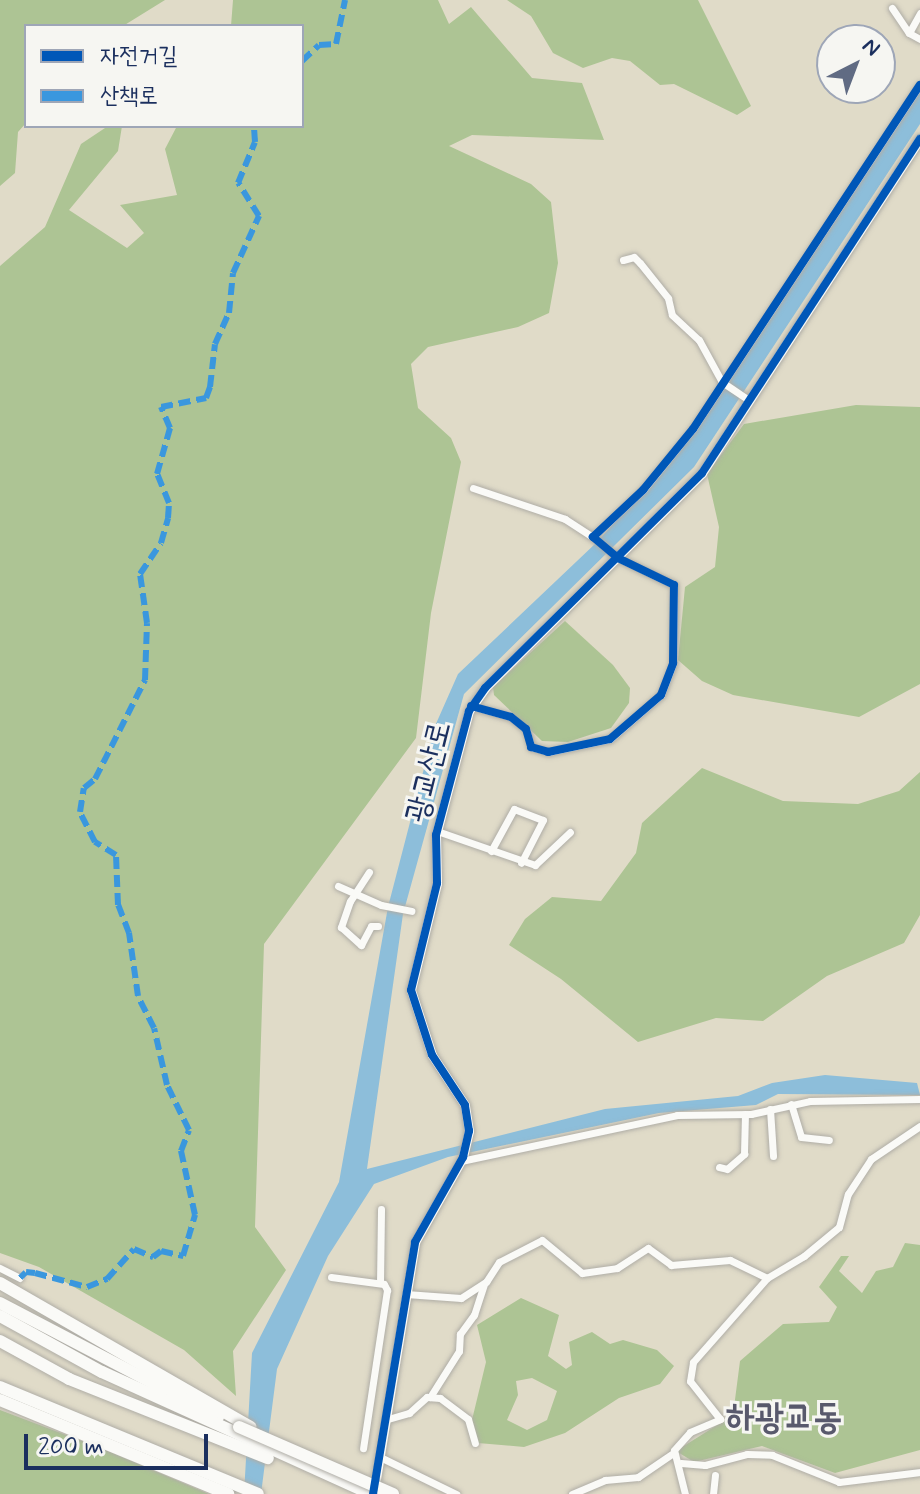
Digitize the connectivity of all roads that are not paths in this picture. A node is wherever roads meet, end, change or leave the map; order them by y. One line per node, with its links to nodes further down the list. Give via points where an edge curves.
1 (892, 8): 3 (street)
2 (920, 13): 3 (street)
3 (909, 33): 4 (street)
4 (920, 39)
5 (920, 85): 8 (street)
6 (920, 139): 9 (street, 광교산로)
7 (623, 260): 8 (street, via 634,257 640,263 668,298 672,315 699,340)
8 (723, 382): 9 (street); 11 (street, via 643,490)
9 (747, 398): 12 (street, 광교산로, via 702,473)
10 (473, 488): 11 (street, via 565,519)
11 (595, 538): 12 (street)
12 (615, 556): 13 (street, 광교산로); 13 (street, via 671,580 676,592 672,671 654,703 610,739 548,752 531,747 526,729 511,717)
13 (471, 706): 14 (street, 광교산로)
14 (437, 831): 16 (street); 30 (street, 광교산로, via 437,883 411,990 432,1055 465,1105 468,1139)
15 (570, 832): 17 (street, via 542,861)
16 (491, 851): 17 (street); 17 (street, via 514,809 543,820)
17 (521, 863)
18 (369, 872): 20 (street)
19 (338, 886): 20 (street)
20 (355, 893): 21 (street); 22 (street, via 342,933 361,945 371,926)
21 (408, 911)
22 (378, 926)
23 (920, 1099): 24 (street)
24 (791, 1104): 25 (street); 28 (street, via 801,1137)
25 (770, 1109): 26 (street); 29 (street)
26 (745, 1114): 30 (street, via 677,1115); 31 (street, via 744,1154 727,1169)
27 (920, 1126): 36 (street, via 871,1159 848,1194 834,1231)
28 (829, 1140)
29 (773, 1156)
30 (462, 1159): 40 (street, 광교산로, via 415,1242)
31 (719, 1167)
32 (381, 1209): 38 (street)
33 (0, 1268): 35 (street)
34 (331, 1277): 38 (street)
35 (20, 1278)
36 (767, 1278): 39 (street, via 730,1260 671,1265 648,1248 617,1268 582,1273 542,1240 499,1262); 53 (street, via 689,1369 690,1381 720,1419 690,1432)
37 (0, 1283): 50 (highway)
38 (380, 1283): 44 (street, via 387,1290)
39 (484, 1284): 40 (street, via 461,1298); 47 (street, via 474,1315 460,1334 459,1351)
40 (406, 1294): 46 (street, 광교산로)
41 (0, 1303): 50 (highway)
42 (0, 1316): 50 (highway)
43 (0, 1341): 50 (highway, via 69,1379)
44 (373, 1384): 46 (street); 52 (street)
45 (0, 1387): 58 (highway)
46 (394, 1388): 49 (street, 광교산로)
47 (430, 1397): 49 (street, via 409,1413); 51 (street, via 463,1413)
48 (0, 1400): 58 (highway)
49 (388, 1419): 54 (street, 광교산로)
50 (238, 1433): 60 (highway); 61 (highway, bridge)
51 (475, 1443)
52 (363, 1448)
53 (673, 1453): 55 (street); 63 (street, via 638,1477 605,1480)
54 (380, 1457): 60 (street, 광교산로); 62 (street)
55 (681, 1463): 56 (street, via 705,1465 747,1454 772,1455 839,1482); 64 (street)
56 (920, 1472)
57 (715, 1475): 65 (street)
58 (227, 1489): 59 (highway)
59 (258, 1494)
60 (372, 1494)
61 (393, 1494)
62 (456, 1494)
63 (572, 1494)
64 (685, 1494)
65 (713, 1494)

